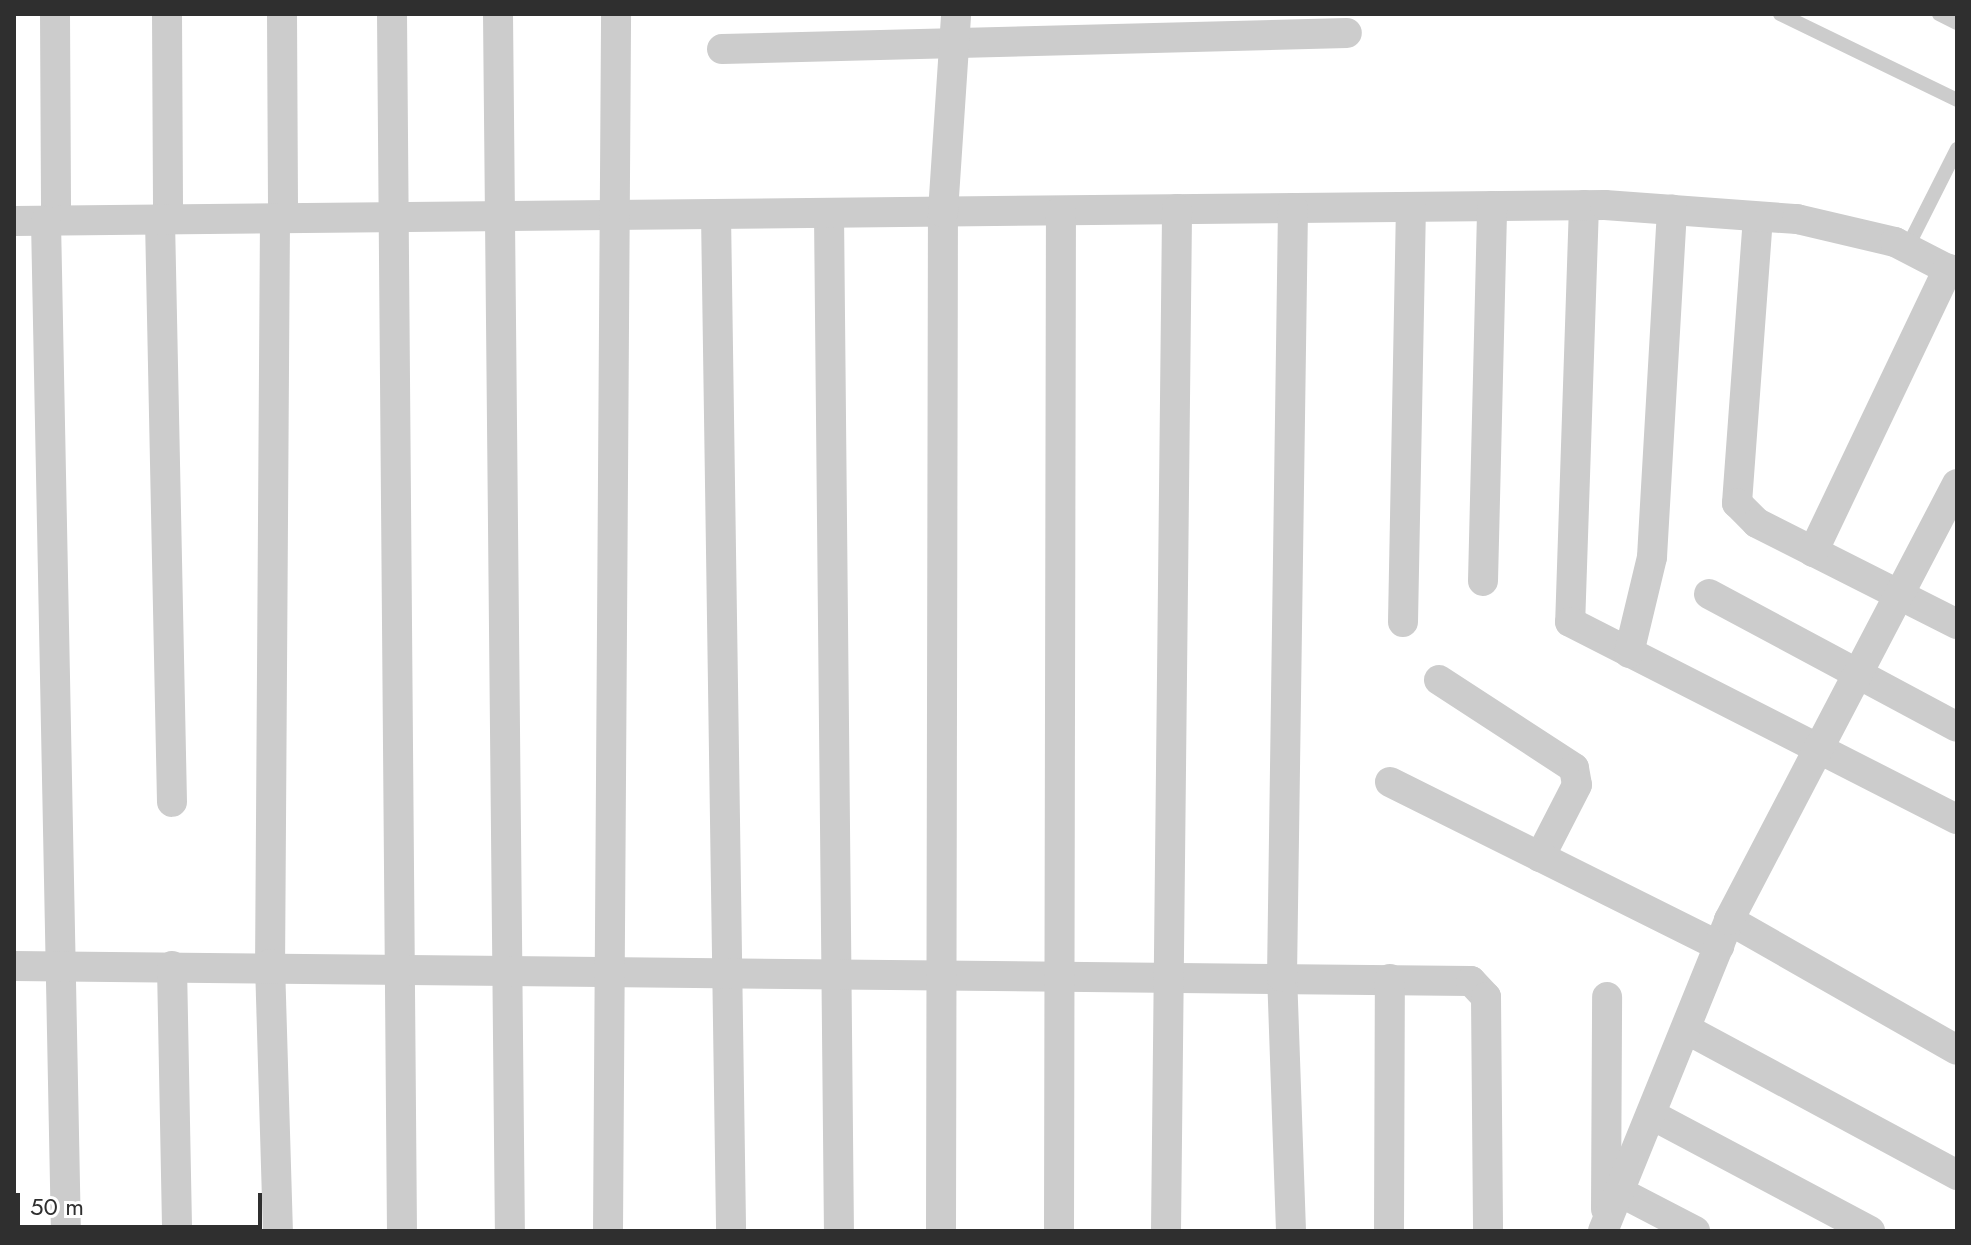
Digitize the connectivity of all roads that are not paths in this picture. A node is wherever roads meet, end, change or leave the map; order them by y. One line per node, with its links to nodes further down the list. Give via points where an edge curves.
1 (55, 14): 32 (street)
2 (167, 14): 30 (street)
3 (282, 14): 29 (street)
4 (392, 14): 27 (street)
5 (498, 14): 26 (street)
6 (616, 14): 25 (street)
7 (1780, 14): 13 (lane)
8 (1939, 14): 9 (lane)
9 (1957, 23)
10 (956, 26): 11 (street); 12 (street); 22 (street)
11 (1347, 33)
12 (722, 49)
13 (1957, 100)
14 (1957, 149): 33 (lane)
15 (1584, 205): 16 (street); 20 (street); 42 (street, via 1566,611 1574,626)
16 (1492, 206): 17 (street); 37 (street)
17 (1411, 207): 18 (street); 40 (street)
18 (1293, 208): 19 (street); 64 (street)
19 (1177, 209): 21 (street); 63 (street)
20 (1672, 210): 28 (street); 42 (street, via 1652,557)
21 (1061, 211): 22 (street); 62 (street)
22 (943, 212): 23 (street); 60 (street)
23 (829, 213): 24 (street); 61 (street)
24 (716, 214): 25 (street); 59 (street)
25 (615, 215): 26 (street); 58 (street)
26 (499, 216): 27 (street); 57 (street)
27 (394, 217): 29 (street); 56 (street)
28 (1758, 217): 33 (street); 36 (street, via 1737,503 1757,523)
29 (279, 218): 30 (street); 52 (street)
30 (164, 220): 32 (street); 48 (street)
31 (14, 221): 32 (street)
32 (51, 221): 54 (street)
33 (1907, 248): 34 (street)
34 (1953, 272): 36 (street)
35 (1957, 484): 39 (street)
36 (1813, 552): 39 (street)
37 (1483, 581)
38 (1709, 594): 43 (street)
39 (1902, 596): 41 (street); 43 (street)
40 (1403, 622)
41 (1957, 624)
42 (1629, 653): 46 (street)
43 (1860, 675): 45 (street); 46 (street)
44 (1439, 680): 50 (street, via 1574,768 1577,785)
45 (1957, 727)
46 (1821, 750): 49 (street); 51 (street)
47 (1390, 782): 50 (street)
48 (172, 802)
49 (1957, 819)
50 (1540, 857): 51 (street)
51 (1724, 933): 67 (street); 68 (street)
52 (270, 964): 55 (street); 56 (street); 74 (street)
53 (14, 966): 54 (street)
54 (62, 966): 55 (street); 72 (street)
55 (172, 966): 73 (street)
56 (398, 968): 57 (street); 75 (street)
57 (504, 969): 58 (street); 76 (street)
58 (606, 970): 59 (street); 77 (street)
59 (732, 971): 61 (street); 78 (street)
60 (939, 972): 61 (street); 62 (street); 80 (street)
61 (839, 973): 79 (street)
62 (1062, 975): 63 (street); 81 (street)
63 (1174, 976): 64 (street); 82 (street)
64 (1282, 977): 65 (street); 83 (street)
65 (1390, 979): 84 (street); 85 (street, via 1471,981 1486,997)
66 (1607, 997): 71 (street)
67 (1686, 1029): 69 (street); 70 (street)
68 (1957, 1050)
69 (1652, 1115): 71 (street); 87 (street)
70 (1957, 1175)
71 (1609, 1211): 86 (street)
72 (66, 1231)
73 (177, 1231)
74 (278, 1231)
75 (402, 1231)
76 (510, 1231)
77 (608, 1231)
78 (731, 1231)
79 (839, 1231)
80 (941, 1231)
81 (1059, 1231)
82 (1166, 1231)
83 (1291, 1231)
84 (1389, 1231)
85 (1488, 1231)
86 (1695, 1231)
87 (1870, 1231)

